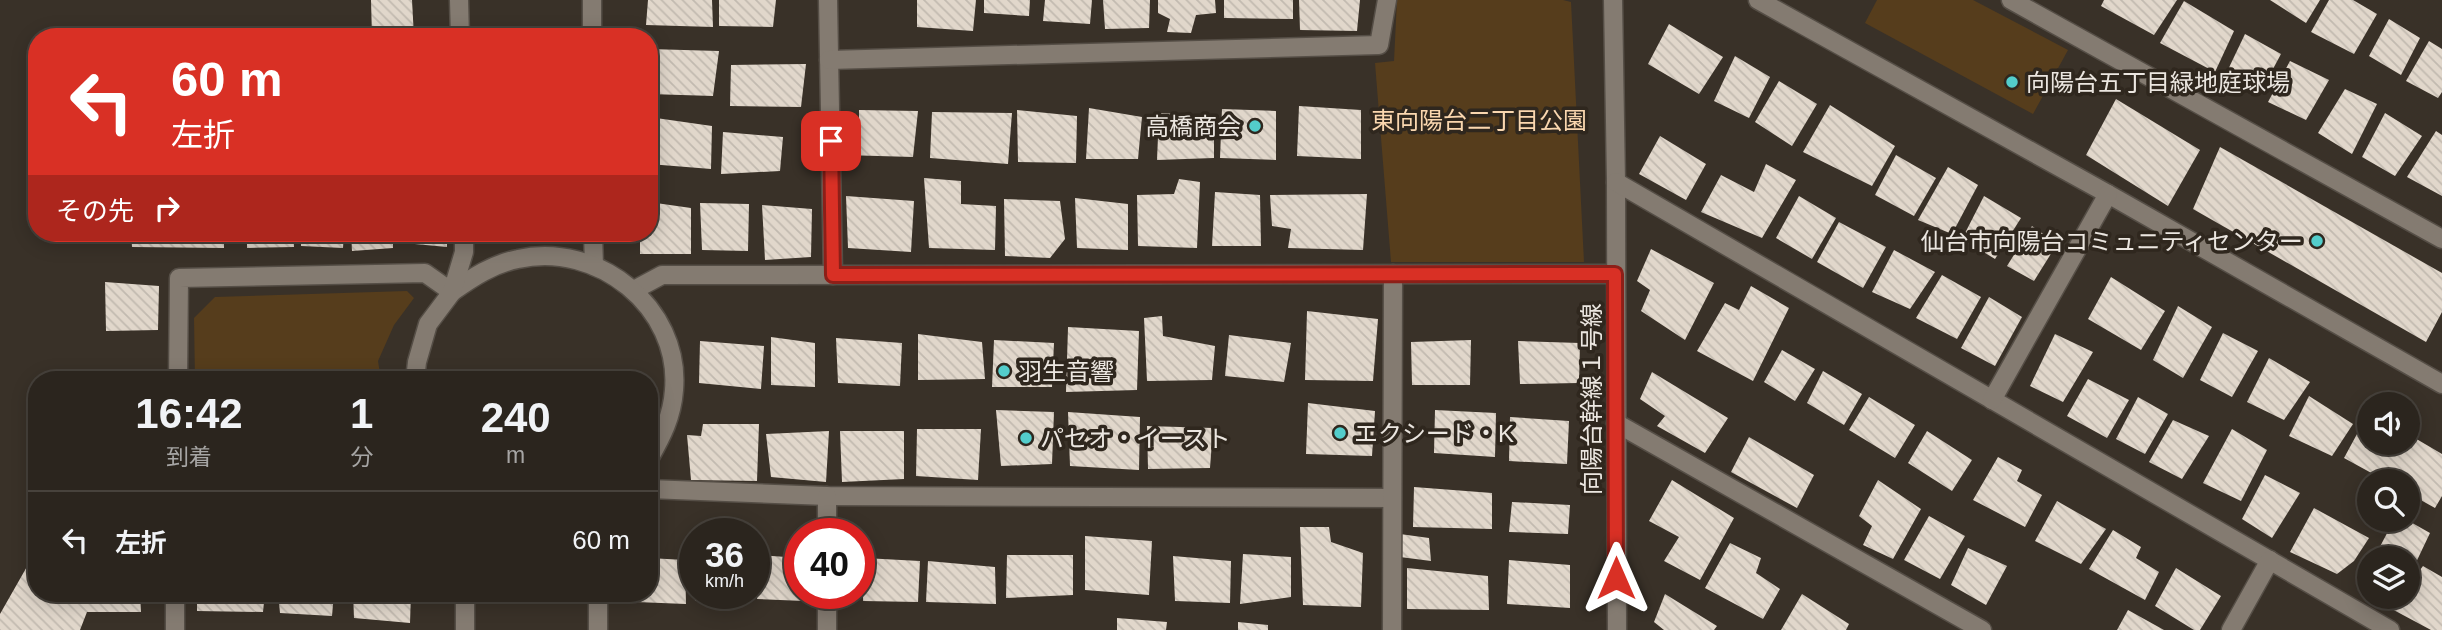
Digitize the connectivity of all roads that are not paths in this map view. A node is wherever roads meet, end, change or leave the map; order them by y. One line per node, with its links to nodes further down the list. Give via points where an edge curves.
1 (459, 0): 8 (street)
2 (592, 0): 9 (street)
3 (828, 0): 10 (street)
4 (1387, 0): 10 (street, via 1379,45)
5 (1613, 0): 11 (street, 向陽台幹線１号線)
6 (1758, 0): 12 (street)
7 (2011, 0): 13 (street)
8 (460, 28)
9 (592, 28)
10 (829, 61): 19 (street)
11 (1616, 182): 18 (street, 向陽台幹線１号線); 25 (street)
12 (2108, 194): 24 (street); 25 (street)
13 (2442, 239)
14 (464, 242): 21 (street)
15 (593, 242): 16 (street)
16 (594, 266): 20 (street); 21 (street, via 557,257 519,258 483,270)
17 (1393, 274): 18 (street); 19 (street); 30 (street)
18 (1615, 274): 26 (street, 向陽台幹線１号線)
19 (833, 275): 20 (street, via 662,275)
20 (634, 290): 27 (street, via 660,321 670,351 674,388 667,426)
21 (452, 292): 22 (street, via 425,273 179,278); 23 (street, via 428,324)
22 (178, 371)
23 (416, 371)
24 (2442, 384)
25 (1992, 400): 32 (street)
26 (1616, 423): 42 (street, 向陽台幹線１号線); 43 (street)
27 (658, 442)
28 (658, 489): 29 (street)
29 (827, 496): 30 (street); 31 (street)
30 (1392, 498): 41 (street)
31 (827, 518)
32 (2270, 560): 44 (street); 45 (street)
33 (175, 602): 37 (street)
34 (465, 602): 38 (street)
35 (598, 602): 39 (street)
36 (827, 609): 40 (street)
37 (175, 630)
38 (464, 630)
39 (598, 630)
40 (827, 630)
41 (1392, 630)
42 (1617, 630)
43 (1982, 630)
44 (2231, 630)
45 (2390, 630)

